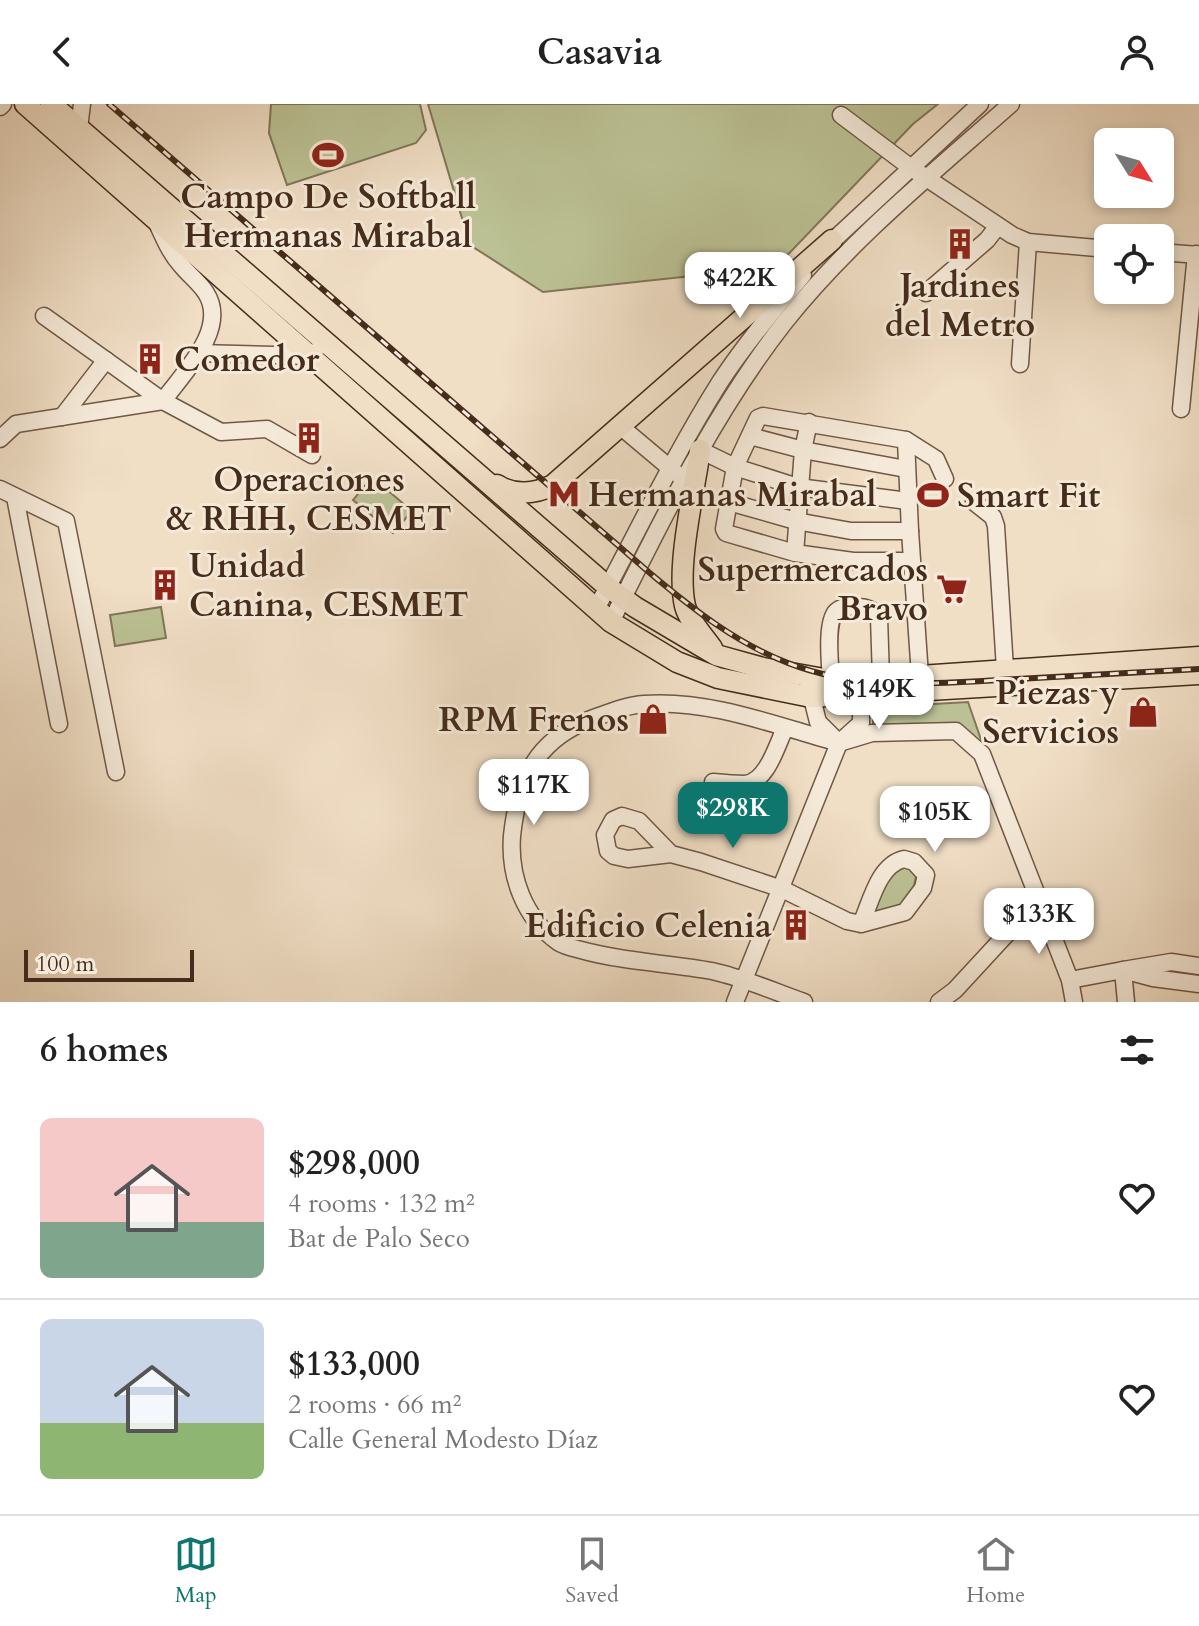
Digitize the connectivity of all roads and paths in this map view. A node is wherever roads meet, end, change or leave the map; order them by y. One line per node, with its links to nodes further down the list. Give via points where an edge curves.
1 (25, 104): 10 (main road)
2 (51, 104): 7 (main road)
3 (82, 104): 7 (street)
4 (980, 104): 8 (street)
5 (1011, 104): 9 (street)
6 (841, 115): 8 (street)
7 (79, 128): 19 (main road)
8 (910, 167): 9 (street); 12 (street)
9 (928, 178): 11 (street); 32 (street, via 846,254 787,320)
10 (154, 218): 19 (main road); 20 (street, via 211,305 212,322)
11 (998, 226): 13 (street); 17 (street)
12 (832, 240): 28 (main road); 36 (street, via 721,381)
13 (1028, 242): 14 (street); 22 (street)
14 (1094, 248)
15 (1174, 253): 16 (street)
16 (1197, 254): 24 (street)
17 (926, 293)
18 (44, 316): 21 (street)
19 (317, 350): 20 (street); 37 (main road); 51 (main road)
20 (198, 353): 23 (street)
21 (106, 360): 23 (street); 25 (street)
22 (1020, 364)
23 (163, 401): 25 (street); 34 (street, via 221,432 267,429)
24 (1181, 409)
25 (62, 417): 27 (street)
26 (809, 422): 29 (street, via 763,416); 31 (street); 33 (street)
27 (8, 425): 30 (street)
28 (620, 426): 36 (street); 37 (main road, via 542,491 506,491)
29 (750, 436): 33 (street); 35 (street)
30 (0, 439)
31 (906, 440): 38 (street); 39 (street, via 936,459)
32 (700, 450): 35 (street); 40 (street); 52 (main road, via 683,582 689,614)
33 (803, 450): 38 (street); 41 (street)
34 (312, 455)
35 (735, 467): 41 (street); 44 (street)
36 (671, 468): 40 (street); 50 (street)
37 (469, 469): 50 (main road)
38 (906, 469): 43 (street)
39 (945, 479)
40 (684, 481): 50 (street)
41 (798, 487): 43 (street); 46 (street)
42 (7, 493): 62 (street); 65 (street, via 66,521)
43 (908, 501): 47 (street)
44 (729, 502): 46 (street); 48 (street, via 726,533)
45 (974, 502): 54 (street, via 996,526)
46 (796, 521): 47 (street, via 851,531); 48 (street)
47 (910, 531): 49 (street)
48 (795, 553): 49 (street)
49 (911, 561): 57 (street)
50 (615, 593): 51 (street); 52 (main road)
51 (603, 616): 61 (main road, via 677,662 718,678)
52 (716, 655): 56 (main road)
53 (1199, 657): 54 (main road)
54 (1005, 669): 57 (main road)
55 (1199, 674): 60 (main road)
56 (807, 676): 59 (main road); 61 (street)
57 (920, 676): 58 (main road)
58 (881, 678): 59 (street, via 879,617 854,606 834,614 828,651); 60 (main road)
59 (831, 679): 60 (main road)
60 (861, 685): 61 (main road); 64 (street, via 861,723)
61 (811, 697): 64 (street, via 818,722)
62 (59, 724)
63 (785, 728): 64 (street); 66 (street, via 756,781); 73 (street, via 698,707 643,704 615,710 554,738 529,770 516,813 511,859 516,881 538,924 560,944)
64 (839, 743): 68 (street); 69 (street, via 872,733 956,731 968,740 989,768)
65 (116, 772)
66 (713, 782)
67 (671, 854): 68 (street)
68 (782, 889): 70 (street); 73 (street)
69 (1038, 900): 74 (street); 78 (street)
70 (861, 924)
71 (1199, 966): 72 (street, via 1171,962)
72 (1123, 970): 74 (street); 75 (street); 80 (street)
73 (744, 979): 76 (street); 77 (street)
74 (1070, 980): 79 (street)
75 (1199, 984)
76 (735, 1002)
77 (804, 1002)
78 (939, 1002)
79 (1074, 1002)
80 (1126, 1002)

